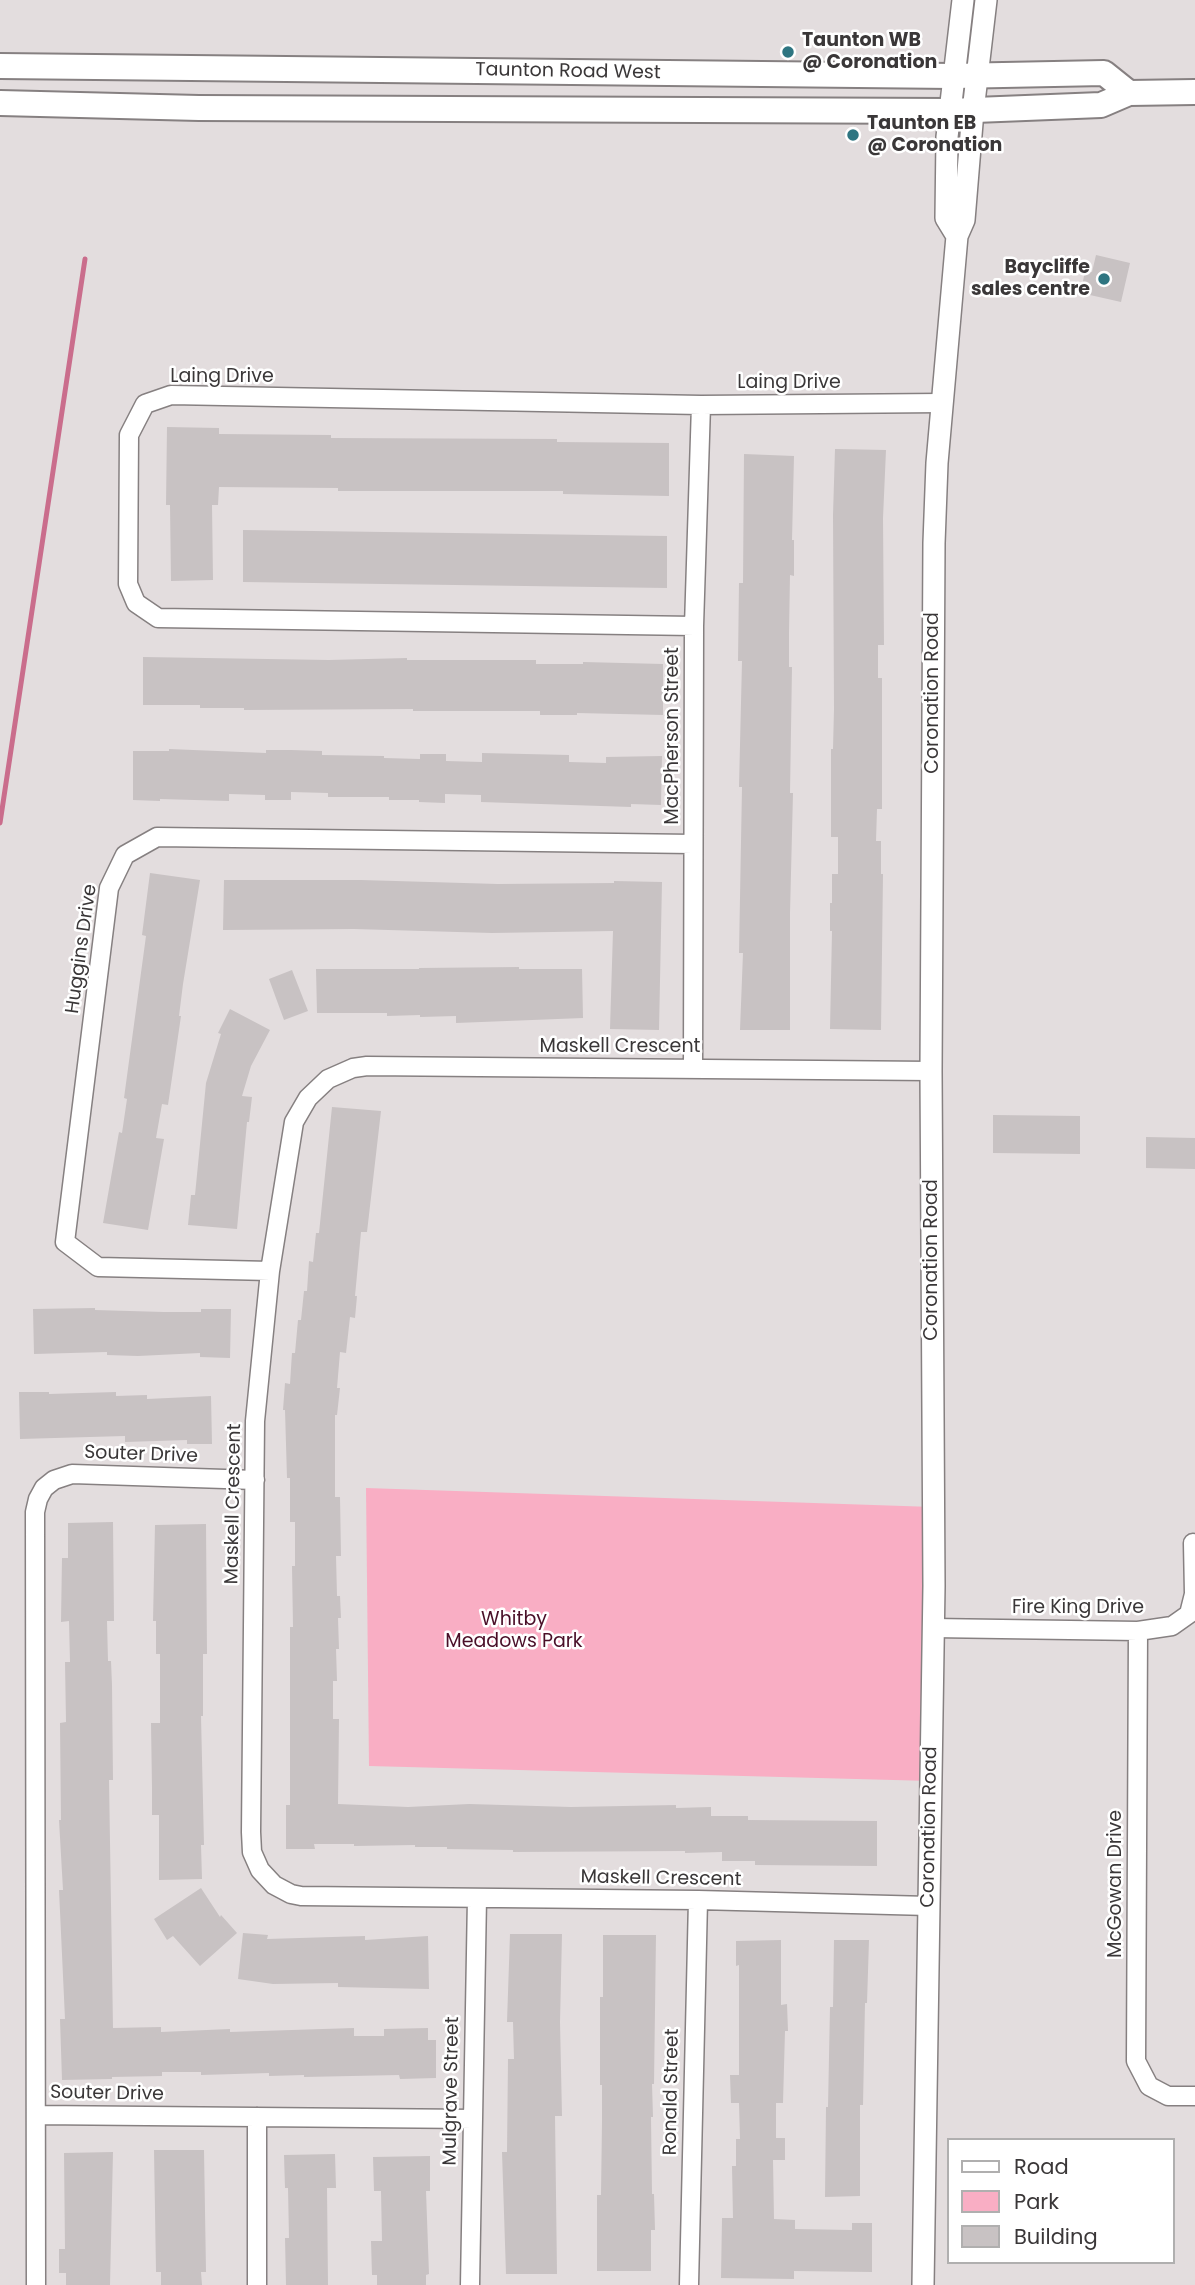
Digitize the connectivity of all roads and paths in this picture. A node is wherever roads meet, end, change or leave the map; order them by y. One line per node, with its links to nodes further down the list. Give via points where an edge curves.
1 (963, 0): 4 (street, Coronation Road)
2 (986, 0): 4 (street, Coronation Road)
3 (0, 66): 4 (main road, Taunton Road West)
4 (965, 75): 6 (main road, Taunton Road West, via 1104,73); 8 (street, Coronation Road)
5 (1195, 92): 6 (main road, Taunton Road West)
6 (1129, 93): 8 (main road, Taunton Road West, via 1101,105)
7 (0, 103): 8 (main road, Taunton Road West)
8 (961, 111): 9 (street, Coronation Road, via 964,220 957,236)
9 (942, 403): 10 (street, Laing Drive); 14 (street, Coronation Road, via 934,543)
10 (701, 405): 11 (street, MacPherson Street); 11 (street, Laing Drive, via 171,395 145,404 130,435 128,584 136,603 159,618)
11 (694, 626): 12 (street, MacPherson Street)
12 (693, 844): 13 (street, MacPherson Street); 15 (street, Huggins Drive, via 157,837 125,855 109,888 65,1242 98,1267)
13 (693, 1068): 14 (street, Maskell Crescent); 15 (street, Maskell Crescent, via 381,1066 340,1073 312,1093 294,1122)
14 (930, 1071): 18 (street, Coronation Road)
15 (270, 1271): 16 (street, Maskell Crescent, via 255,1421)
16 (255, 1480): 20 (street, Maskell Crescent, via 251,1832 252,1852 260,1870 274,1885 301,1896); 24 (street, Souter Drive, via 72,1474 54,1480 38,1499)
17 (1193, 1544): 19 (street, Fire King Drive, via 1194,1594 1189,1614 1172,1626)
18 (933, 1628): 19 (street, Fire King Drive); 22 (street, Coronation Road)
19 (1138, 1631): 23 (street, McGowan Drive, via 1136,2061 1149,2086 1168,2096)
20 (477, 1898): 21 (street, Maskell Crescent); 26 (street, Mulgrave Street)
21 (698, 1899): 22 (street, Maskell Crescent); 30 (street, Ronald Street)
22 (929, 1906): 31 (street, Coronation Road)
23 (1195, 2096)
24 (37, 2115): 25 (street, Souter Drive); 27 (street)
25 (257, 2117): 26 (street, Souter Drive); 28 (street)
26 (472, 2119): 29 (street, Mulgrave Street)
27 (36, 2285)
28 (257, 2285)
29 (470, 2285)
30 (689, 2285)
31 (923, 2285)

